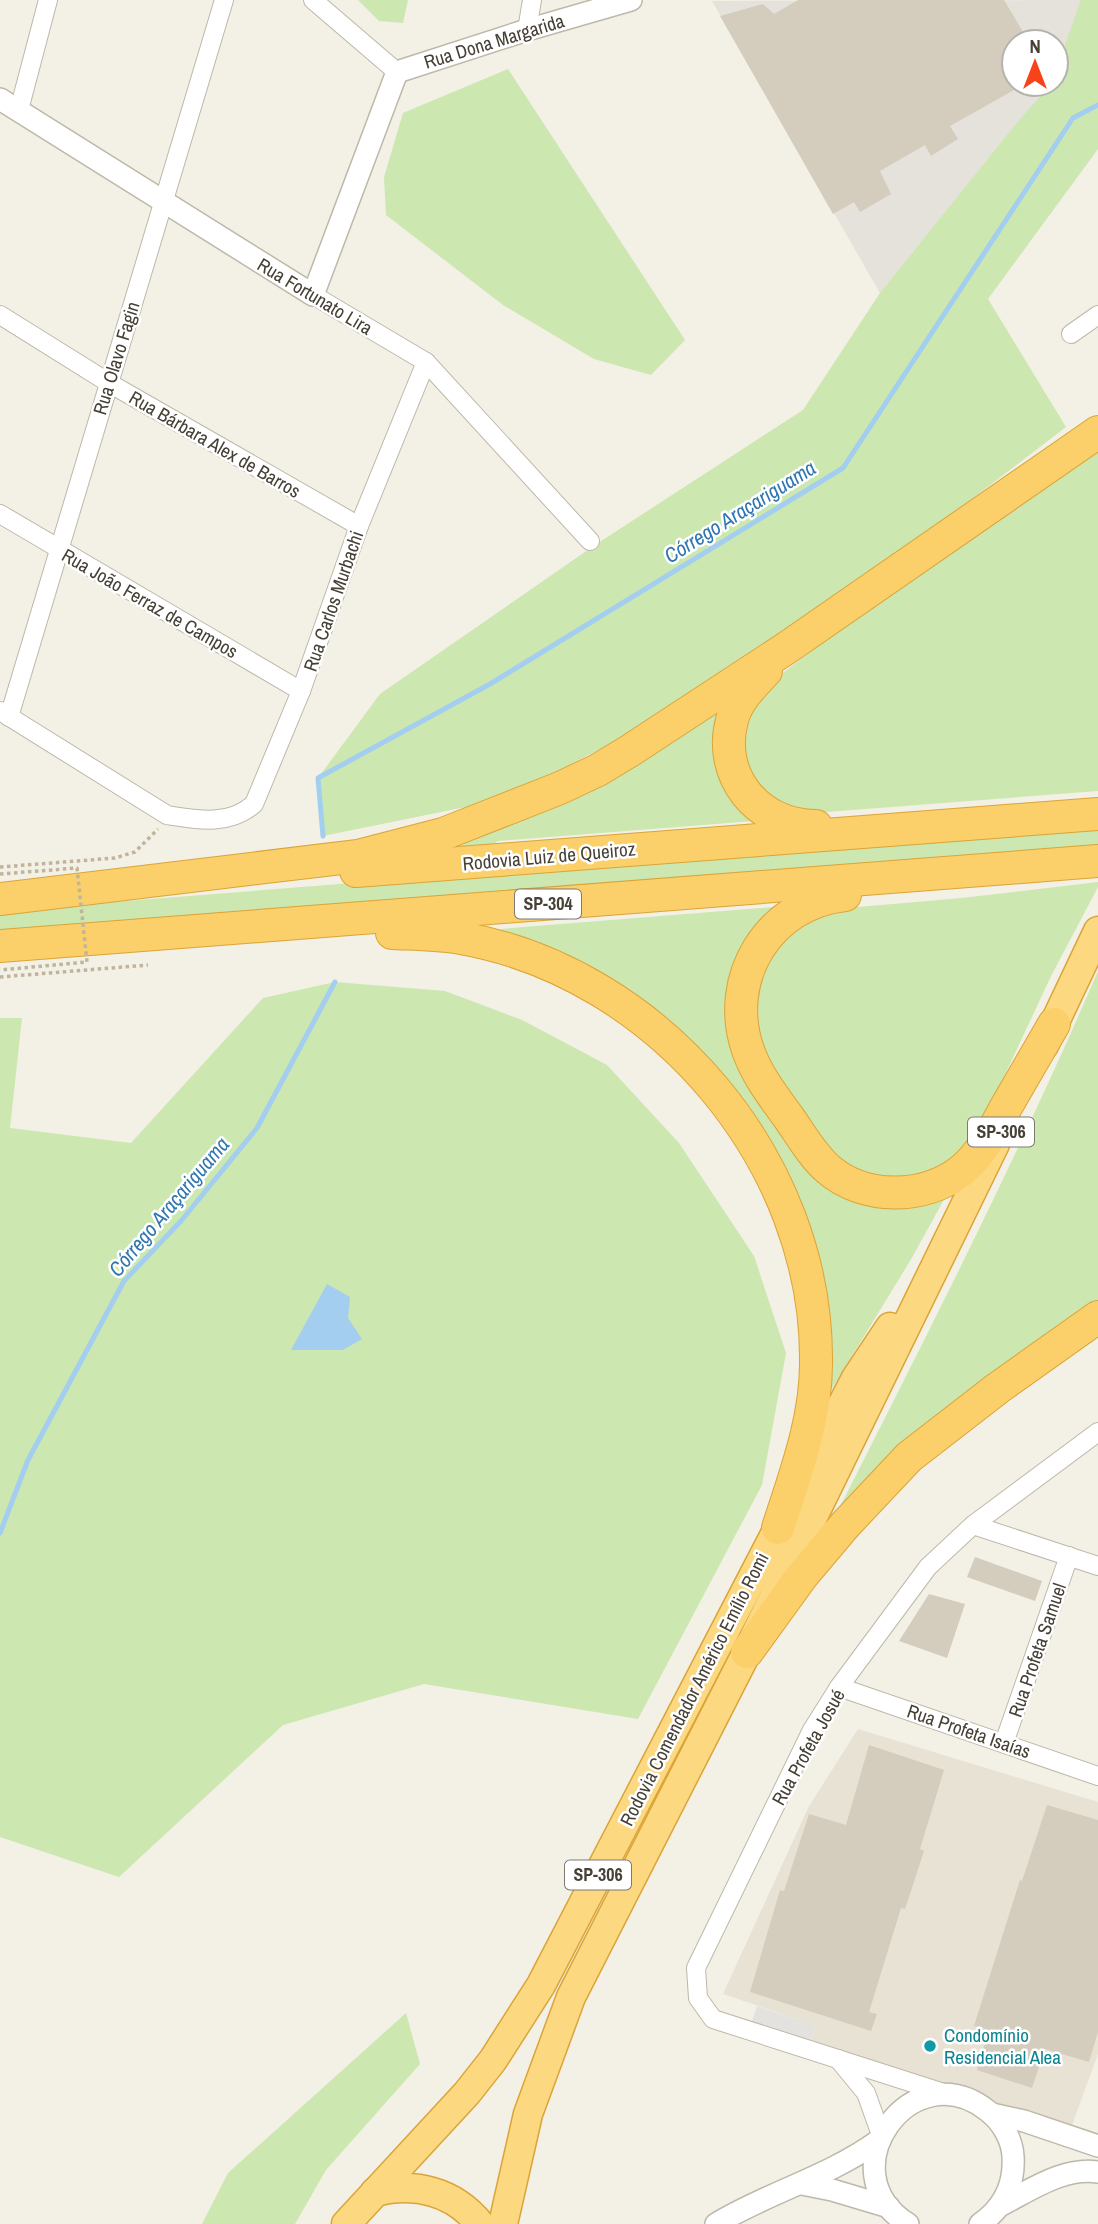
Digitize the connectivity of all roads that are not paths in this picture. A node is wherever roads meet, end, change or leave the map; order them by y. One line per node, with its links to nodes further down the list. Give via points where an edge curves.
1 (48, 0): 9 (street)
2 (224, 0): 10 (street, Rua Olavo Fagin)
3 (313, 0): 7 (street)
4 (532, 0): 6 (street)
5 (631, 0): 6 (street, Rua Dona Margarida)
6 (527, 30): 7 (street, Rua Dona Margarida)
7 (397, 72): 11 (street)
8 (0, 99): 9 (street, Rua Fortunato Lira)
9 (19, 110): 10 (street, Rua Fortunato Lira)
10 (163, 203): 11 (street, Rua Fortunato Lira); 16 (street, Rua Olavo Fagin)
11 (313, 295): 15 (street, Rua Fortunato Lira)
12 (0, 315): 16 (street, Rua Bárbara Alex de Barros)
13 (1098, 315): 14 (street)
14 (1071, 334)
15 (426, 362): 19 (street, Rua Carlos Murbachi); 20 (street, Rua Fortunato Lira)
16 (108, 383): 19 (street, Rua Bárbara Alex de Barros); 21 (street, Rua Olavo Fagin)
17 (1098, 432): 22 (highway)
18 (0, 514): 21 (street, Rua João Ferraz de Campos)
19 (359, 526): 23 (street, Rua Carlos Murbachi)
20 (590, 541)
21 (59, 550): 23 (street, Rua João Ferraz de Campos); 24 (street, Rua Olavo Fagin)
22 (788, 647): 26 (highway, via 750,688 732,719 730,760 741,788 774,816 805,826); 28 (highway, via 598,770 443,834 358,856)
23 (301, 691): 24 (street, Rua Carlos Murbachi, via 254,804 243,814 221,819 166,815)
24 (4, 714)
25 (1098, 814): 26 (highway, Rodovia Luiz de Queiroz)
26 (919, 827): 28 (highway, Rodovia Luiz de Queiroz)
27 (1097, 862): 30 (highway, SP-304); 32 (highway, via 831,896 808,904 785,917 768,935 754,956 740,1002 748,1051 760,1077 809,1146 828,1169 853,1184 882,1193 916,1191 963,1170 983,1147)
28 (0, 900)
29 (1098, 931): 32 (highway, Rodovia Comendador Américo Emílio Romi / SP-306)
30 (132, 936): 31 (highway, SP-304); 37 (highway, via 369,932 461,938 544,963 580,980 632,1013 682,1054 720,1096 755,1146 787,1213 806,1277 816,1336 815,1394)
31 (0, 946)
32 (1055, 1024): 33 (highway, Rodovia Comendador Américo Emílio Romi / SP-306)
33 (947, 1240): 37 (highway, Rodovia Comendador Américo Emílio Romi / SP-306, via 856,1378); 40 (highway, Rodovia Comendador Américo Emílio Romi / SP-306)
34 (1098, 1317): 40 (highway, via 909,1457 802,1576)
35 (1098, 1432): 36 (street, Rua Profeta Josué)
36 (973, 1525): 38 (street); 41 (street, Rua Profeta Josué, via 928,1567)
37 (778, 1528): 51 (highway, Rodovia Comendador Américo Emílio Romi / SP-306, via 541,1985 467,2093)
38 (1069, 1556): 39 (street); 42 (street, Rua Profeta Samuel)
39 (1098, 1566)
40 (747, 1652): 54 (highway, Rodovia Comendador Américo Emílio Romi / SP-306, via 572,1997 528,2114)
41 (839, 1688): 42 (street, Rua Profeta Isaías); 44 (street, Rua Profeta Josué, via 812,1730 696,1968 698,1998 713,2019)
42 (1004, 1743): 43 (street, Rua Profeta Isaías)
43 (1098, 1776)
44 (838, 2059): 45 (street, Rua Profeta Josué); 47 (street, via 866,2093)
45 (949, 2095): 46 (street, via 972,2101); 47 (street, via 932,2096 902,2109)
46 (992, 2114): 48 (street); 52 (street, via 1005,2129 1014,2168)
47 (879, 2138): 50 (street, via 858,2156); 53 (street, via 875,2176)
48 (1098, 2146)
49 (1098, 2172): 52 (street, via 1060,2175)
50 (802, 2184): 53 (street); 57 (street)
51 (375, 2192): 55 (highway, Rodovia Comendador Américo Emílio Romi / SP-306); 56 (highway, via 413,2187 432,2191 466,2208)
52 (1001, 2205): 59 (street)
53 (889, 2207): 58 (street)
54 (505, 2219)
55 (346, 2224)
56 (480, 2224)
57 (716, 2224)
58 (907, 2224)
59 (980, 2224)

